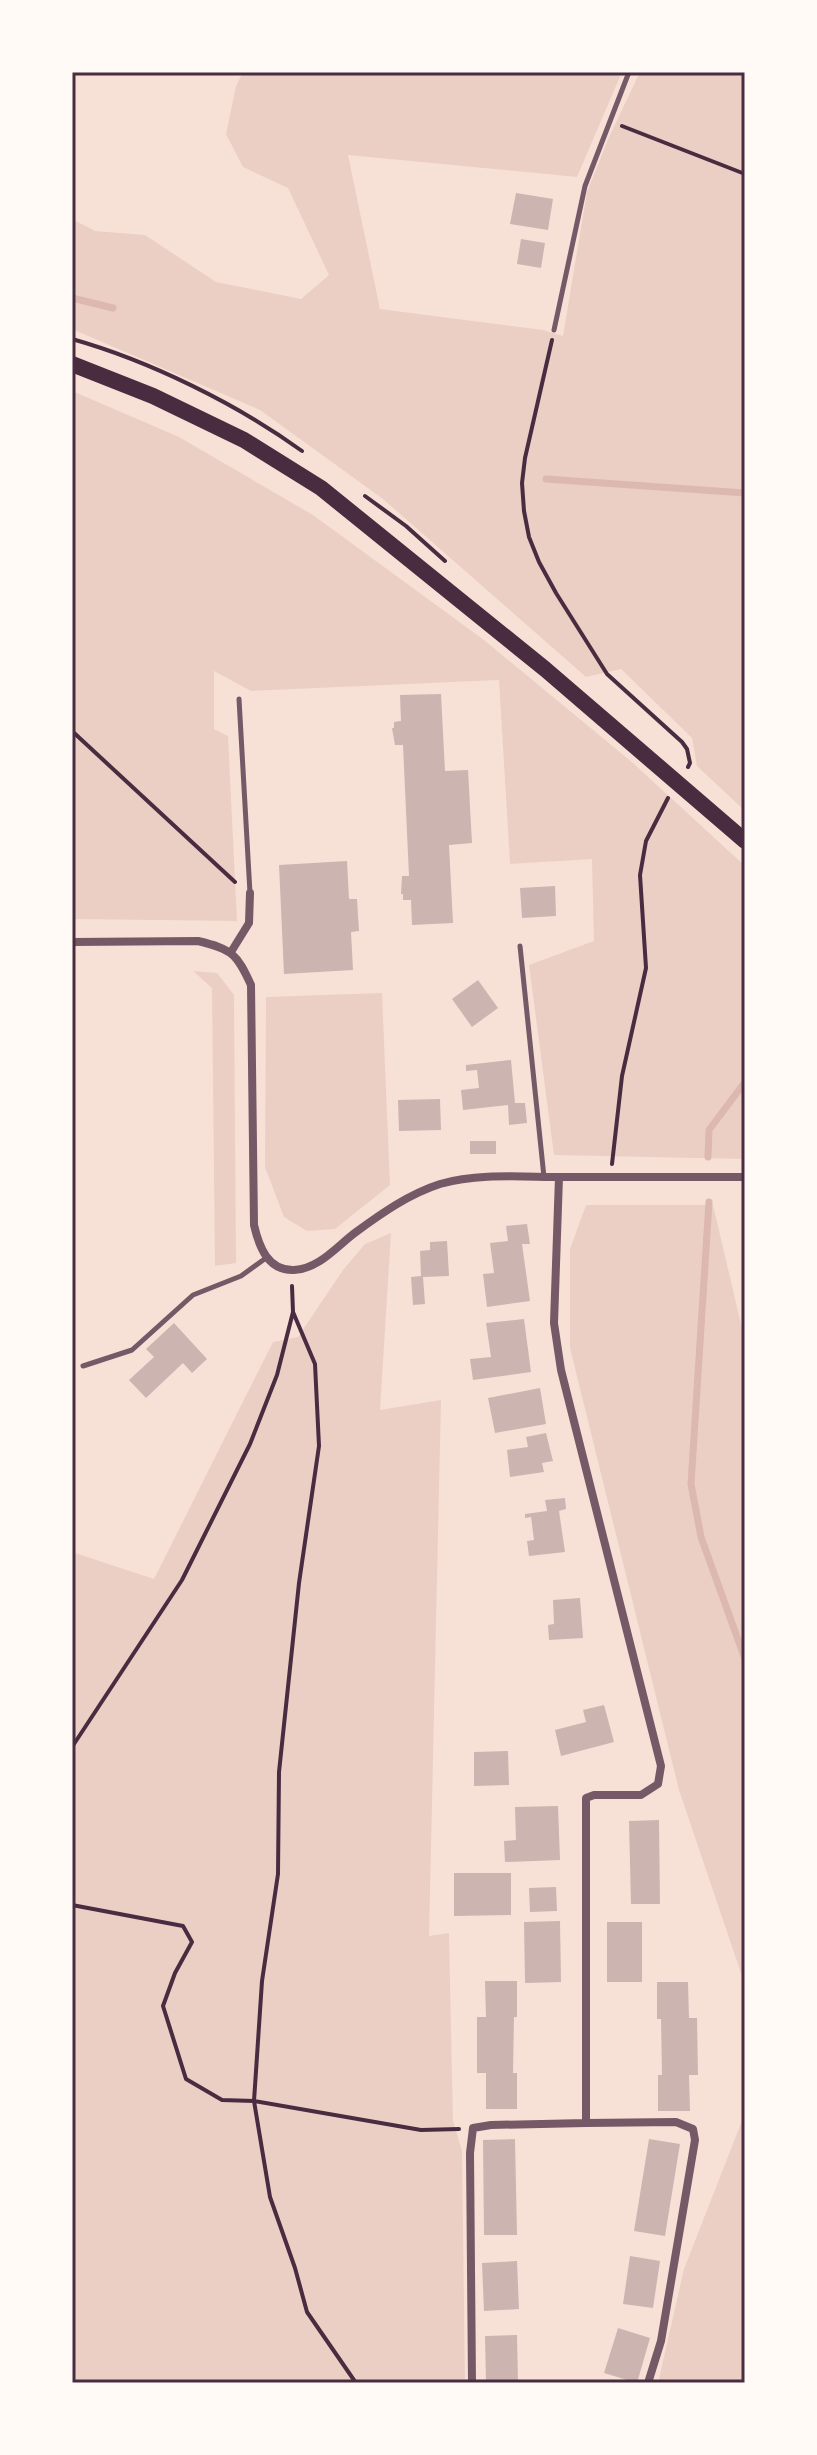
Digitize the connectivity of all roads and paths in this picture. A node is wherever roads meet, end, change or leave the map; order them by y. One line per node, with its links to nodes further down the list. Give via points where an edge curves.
1 (629, 72): 2 (lane)
2 (609, 120): 3 (path); 4 (lane, via 585,186)
3 (745, 174)
4 (554, 330): 8 (path, via 525,458 522,483 529,537 556,593 607,674 687,749 690,763)
5 (72, 364): 10 (main road, via 244,440 321,488 521,649)
6 (239, 699): 11 (lane)
7 (72, 731): 11 (path)
8 (683, 774)
9 (669, 797): 17 (path, via 646,841 640,875 646,968 622,1076)
10 (745, 841)
11 (250, 893): 14 (street, via 249,923)
12 (72, 942): 14 (street, via 198,941)
13 (520, 946): 15 (lane)
14 (231, 952): 19 (street, via 251,985 254,1225)
15 (544, 1177): 16 (street); 20 (street, via 441,1184 387,1210 324,1259)
16 (559, 1177): 17 (street); 26 (street, via 554,1323 561,1370 661,1766 658,1784 641,1795 586,1798)
17 (611, 1177): 18 (street)
18 (745, 1177)
19 (266, 1258): 20 (street); 22 (lane, via 241,1276 193,1295 132,1350)
20 (292, 1270): 21 (path)
21 (293, 1312): 23 (path, via 277,1375 250,1444 182,1580); 25 (path, via 315,1364 319,1446 279,1772 278,1874 262,1981)
22 (83, 1366)
23 (72, 1747)
24 (72, 1905): 25 (path, via 183,1926 192,1942 163,2006 186,2079 222,2100)
25 (254, 2101): 27 (path, via 421,2130); 28 (path, via 270,2197 307,2312)
26 (586, 2123): 27 (street); 30 (street, via 676,2122 693,2129 661,2341)
27 (473, 2128): 29 (street)
28 (356, 2383)
29 (472, 2383)
30 (648, 2383)

